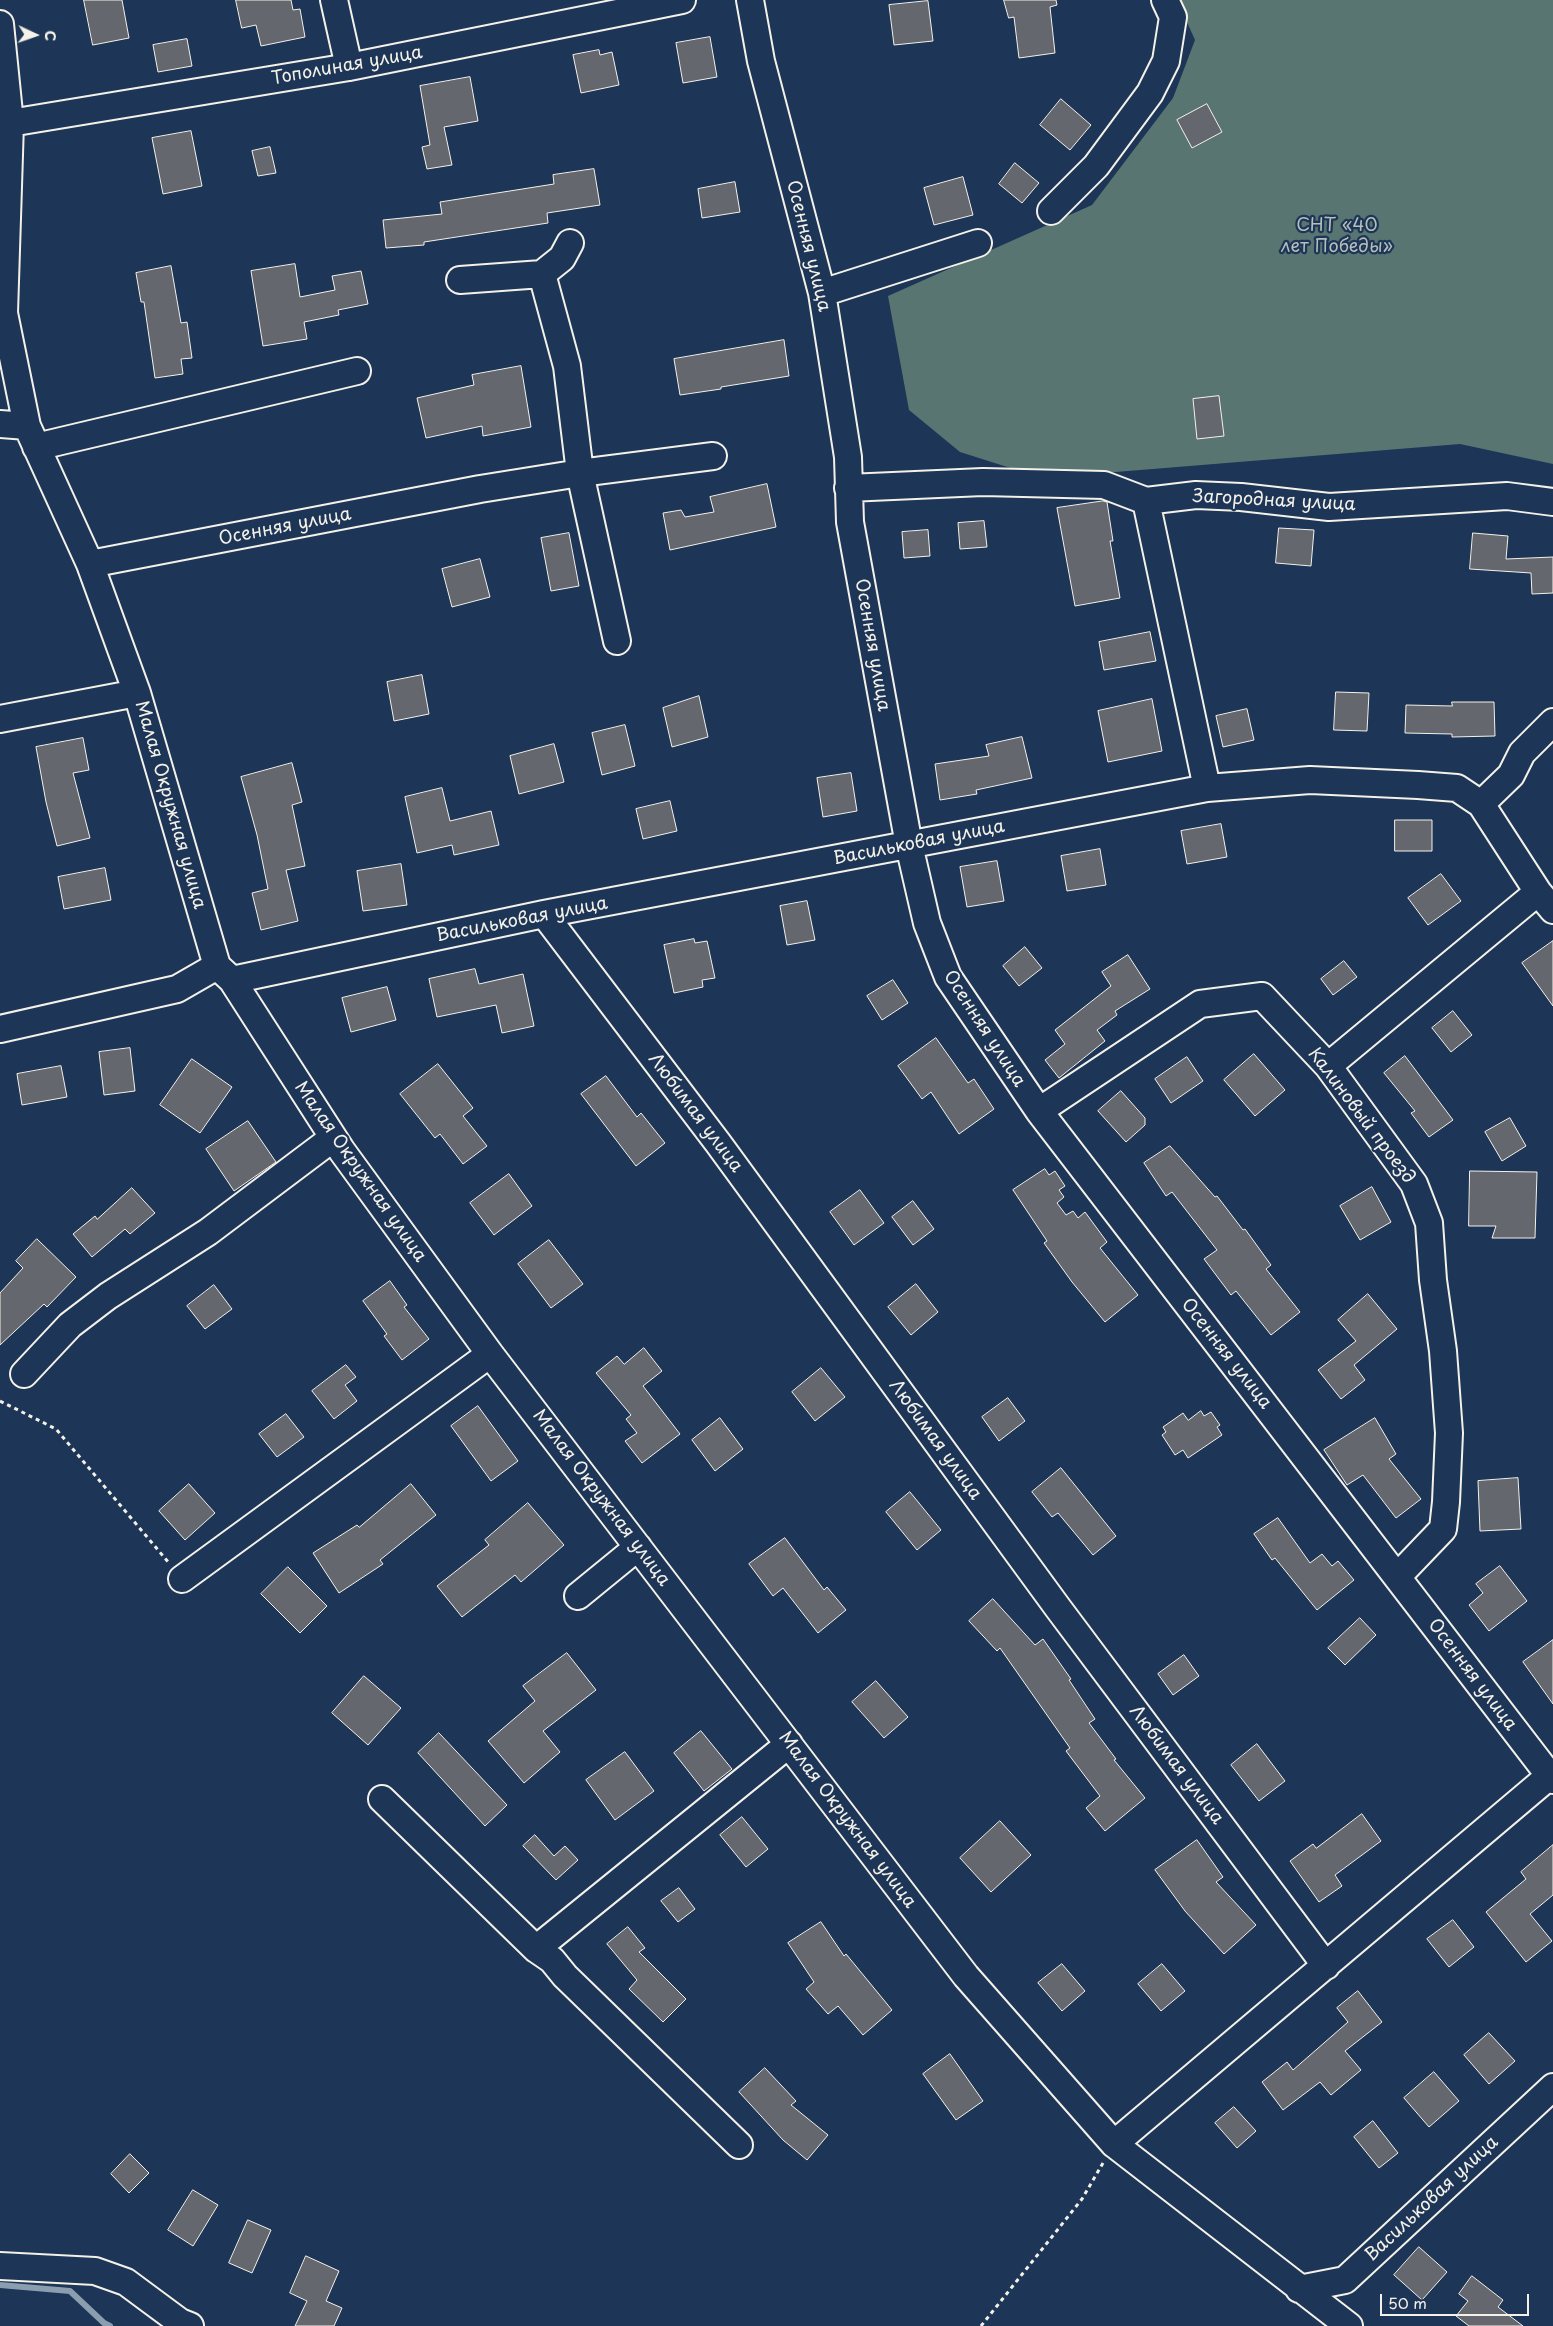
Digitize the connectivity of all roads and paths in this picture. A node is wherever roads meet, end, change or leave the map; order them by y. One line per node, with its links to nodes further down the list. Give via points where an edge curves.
1 (334, 0): 7 (street)
2 (682, 0): 7 (street, Тополиная улица)
3 (750, 0): 14 (street, Осенняя улица, via 761,61)
4 (1165, 0): 9 (street, via 1173,17 1166,61 1150,93 1096,166)
5 (0, 24): 6 (street, Малая Окружная улица)
6 (2, 51): 8 (street, Малая Окружная улица)
7 (349, 67): 8 (street, Тополиная улица)
8 (10, 123): 17 (street, Малая Окружная улица, via 4,313)
9 (1051, 211)
10 (570, 243): 12 (street, via 562,258)
11 (978, 244): 14 (street)
12 (542, 274): 13 (street); 19 (street, via 567,366)
13 (460, 280)
14 (822, 293): 20 (street, Осенняя улица, via 848,457)
15 (357, 371): 17 (street)
16 (0, 424): 17 (street)
17 (32, 436): 23 (street, Малая Окружная улица)
18 (713, 456): 19 (street, Осенняя улица)
19 (580, 473): 23 (street, Осенняя улица, via 480,489); 24 (street)
20 (848, 488): 21 (street, Загородная улица, via 984,482 1104,485); 30 (street, Осенняя улица, via 850,522)
21 (1146, 501): 22 (street, Загородная улица, via 1196,495 1329,507 1507,496); 28 (street)
22 (1553, 502)
23 (90, 564): 25 (street, Малая Окружная улица)
24 (617, 641)
25 (137, 693): 26 (street); 33 (street, Малая Окружная улица)
26 (0, 719)
27 (1553, 722): 29 (street, via 1522,753 1511,775)
28 (1207, 788): 29 (street, Васильковая улица, via 1310,780 1418,784 1456,788); 30 (street, Васильковая улица)
29 (1481, 804): 31 (street, Васильковая улица)
30 (909, 845): 32 (street, Васильковая улица); 36 (street, Осенняя улица, via 927,923 948,977)
31 (1546, 901): 35 (street)
32 (544, 914): 33 (street, Васильковая улица); 49 (street, Любимая улица, via 718,1143)
33 (225, 973): 34 (street, Васильковая улица, via 177,988); 37 (street, Малая Окружная улица)
34 (0, 1029)
35 (1328, 1066): 36 (street, Калиновый проезд, via 1262,996 1200,1004); 42 (street, Калиновый проезд, via 1414,1184 1429,1223 1449,1433 1446,1502 1443,1529)
36 (1039, 1111): 42 (street, Осенняя улица)
37 (333, 1138): 38 (street, Малая Окружная улица); 39 (street, via 208,1232 108,1296 70,1325)
38 (490, 1354): 41 (street, Малая Окружная улица); 43 (street)
39 (24, 1374)
40 (0, 1401): 43 (path, via 56,1429)
41 (638, 1547): 44 (street); 45 (street, Малая Окружная улица)
42 (1397, 1577): 46 (street, Осенняя улица)
43 (182, 1579)
44 (578, 1596)
45 (789, 1744): 48 (street); 51 (street, Малая Окружная улица, via 966,1976)
46 (1551, 1776): 49 (street)
47 (382, 1799): 48 (street)
48 (536, 1949): 52 (street, via 552,1960)
49 (1326, 1966): 51 (street)
50 (1551, 2089): 54 (street, Васильковая улица, via 1344,2280)
51 (1114, 2144): 54 (street, Малая Окружная улица); 56 (path, via 1082,2199)
52 (740, 2145)
53 (0, 2266): 55 (street, via 94,2271 126,2282 172,2317)
54 (1299, 2288): 57 (street, Малая Окружная улица)
55 (190, 2326)
56 (981, 2326)
57 (1349, 2326)

